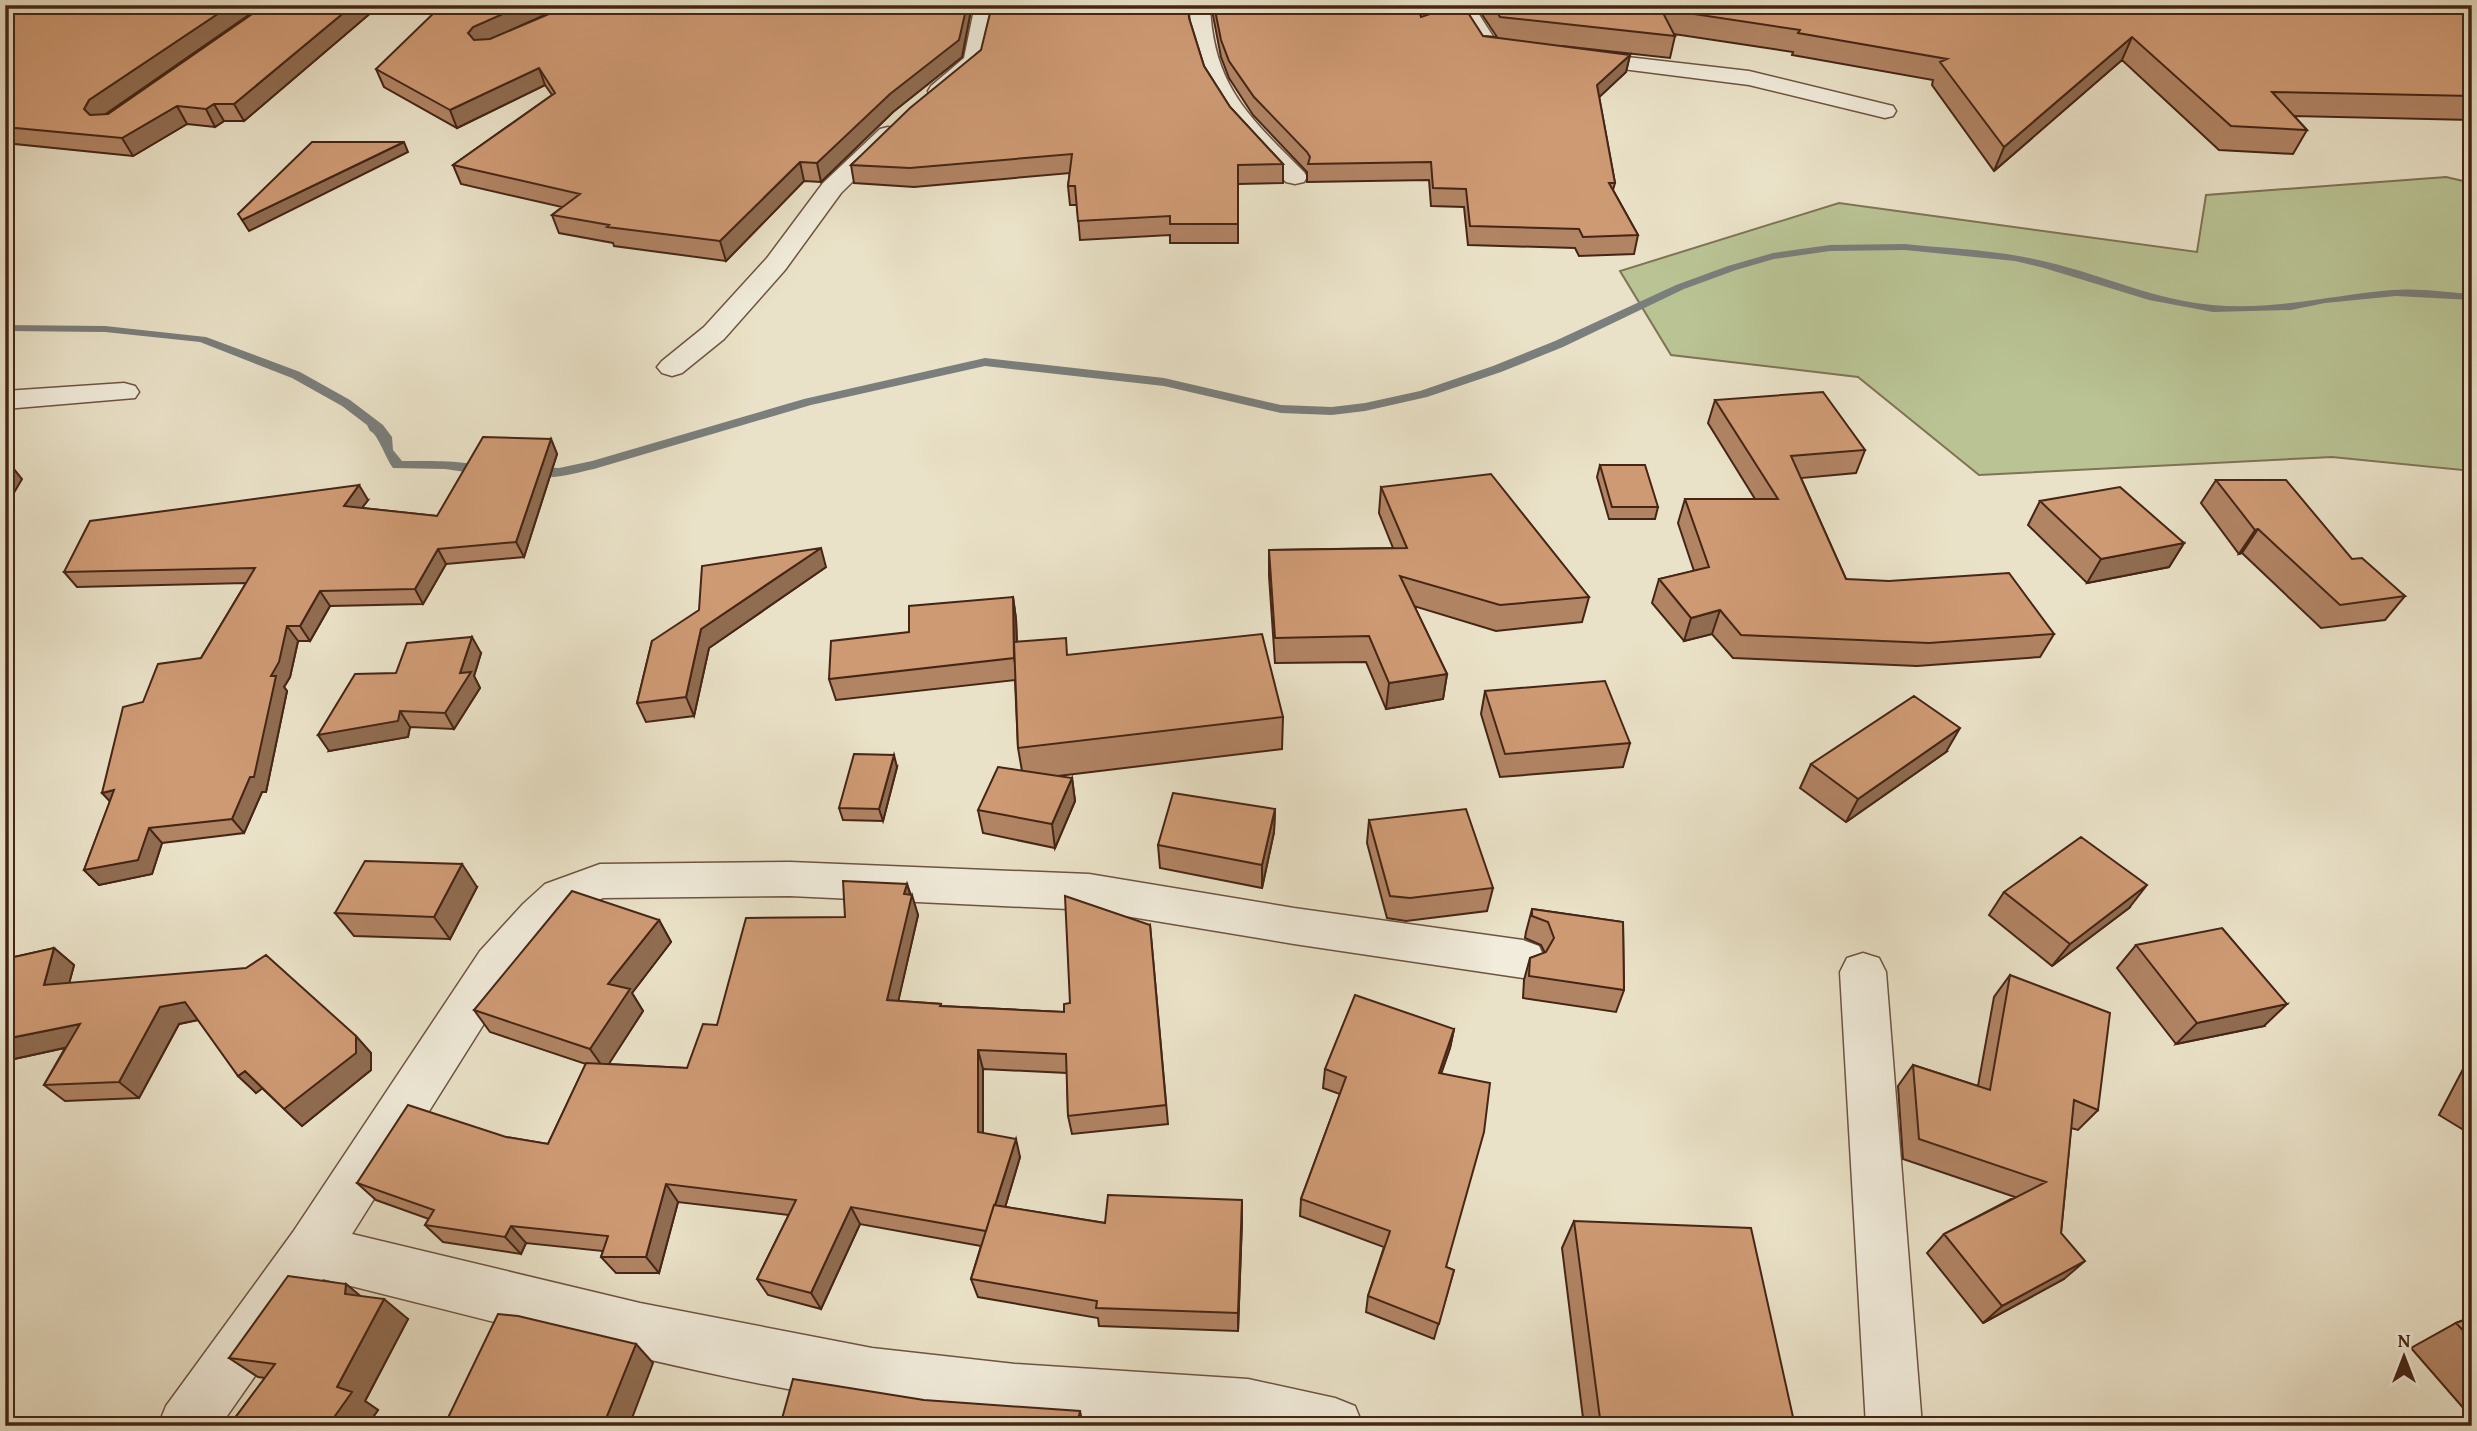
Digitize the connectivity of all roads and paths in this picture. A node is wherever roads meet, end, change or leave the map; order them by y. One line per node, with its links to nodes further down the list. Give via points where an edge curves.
1 (985, 5): 8 (street, via 974,60 832,188 776,264 715,333)
2 (1200, 5): 7 (street, via 1201,47 1230,109)
3 (1463, 5): 4 (street, via 1489,46)
4 (1530, 51)
5 (1557, 55): 6 (street, via 1749,78)
6 (1885, 111)
7 (1295, 177)
8 (672, 367)
9 (124, 392): 10 (street)
10 (5, 400)
11 (1523, 959): 13 (street, via 1089,892 790,879 600,881 560,897 496,965)
12 (1863, 972): 16 (street)
13 (312, 1250): 14 (street); 15 (street, via 640,1329 872,1377 1015,1392 1248,1407)
14 (186, 1426)
15 (1335, 1426)
16 (1894, 1426)

